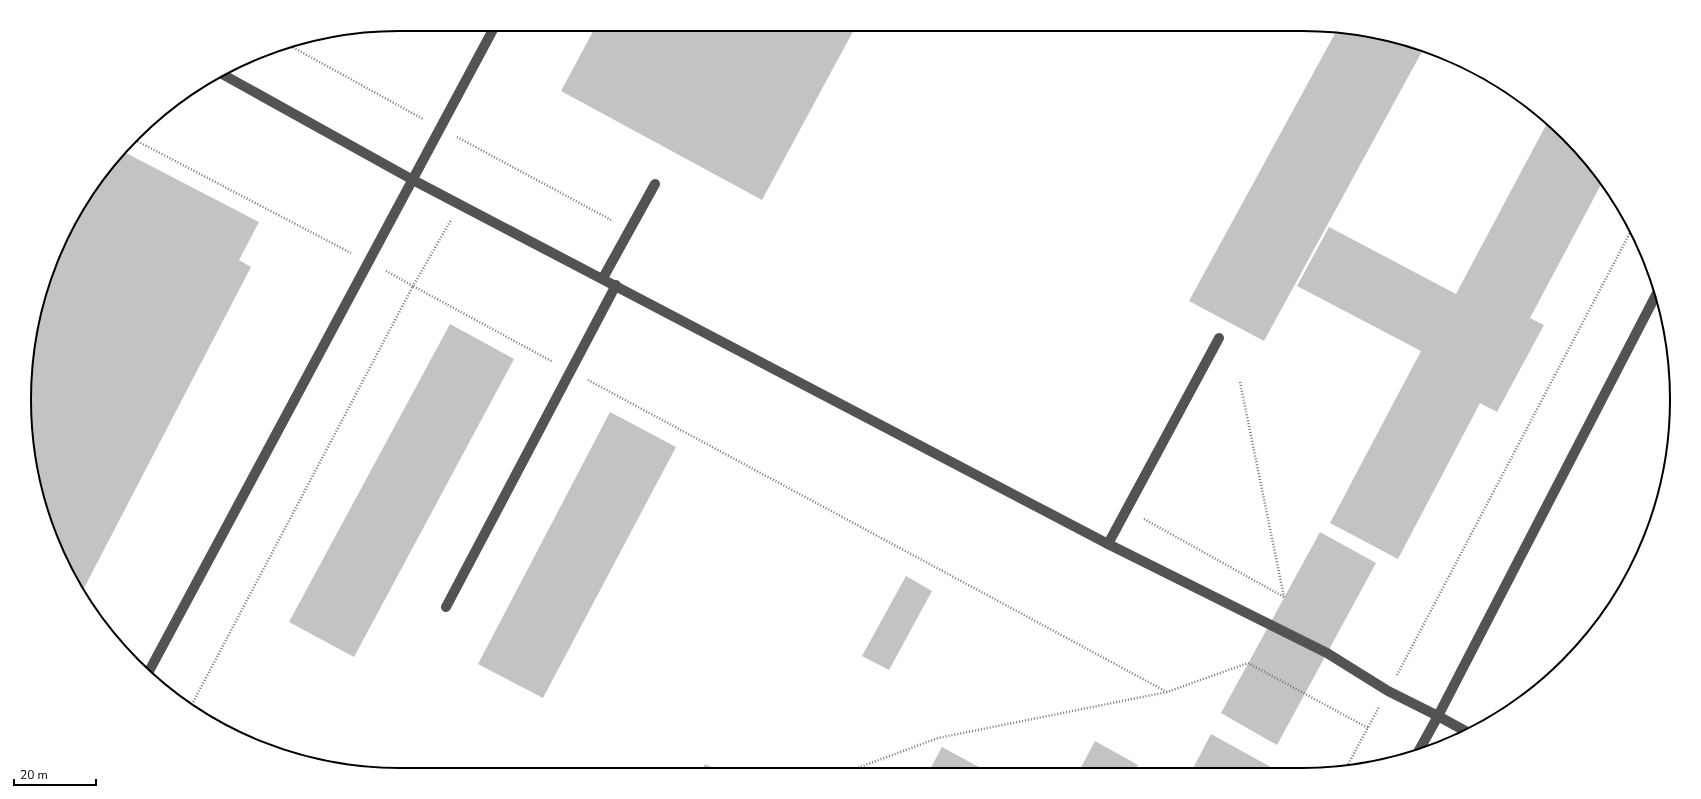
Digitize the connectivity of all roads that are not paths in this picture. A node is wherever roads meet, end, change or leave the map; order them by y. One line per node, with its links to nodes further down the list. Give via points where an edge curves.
1 (492, 31): 3 (lane)
2 (224, 75): 3 (lane)
3 (413, 180): 5 (lane); 11 (lane)
4 (655, 184): 5 (lane)
5 (603, 278): 6 (lane)
6 (616, 285): 9 (lane); 10 (lane)
7 (1655, 296): 12 (lane)
8 (1219, 338): 9 (lane)
9 (1108, 544): 12 (lane, via 1327,653 1388,691)
10 (446, 607)
11 (149, 669)
12 (1438, 716): 13 (lane); 14 (lane)
13 (1464, 730)
14 (1420, 748)

